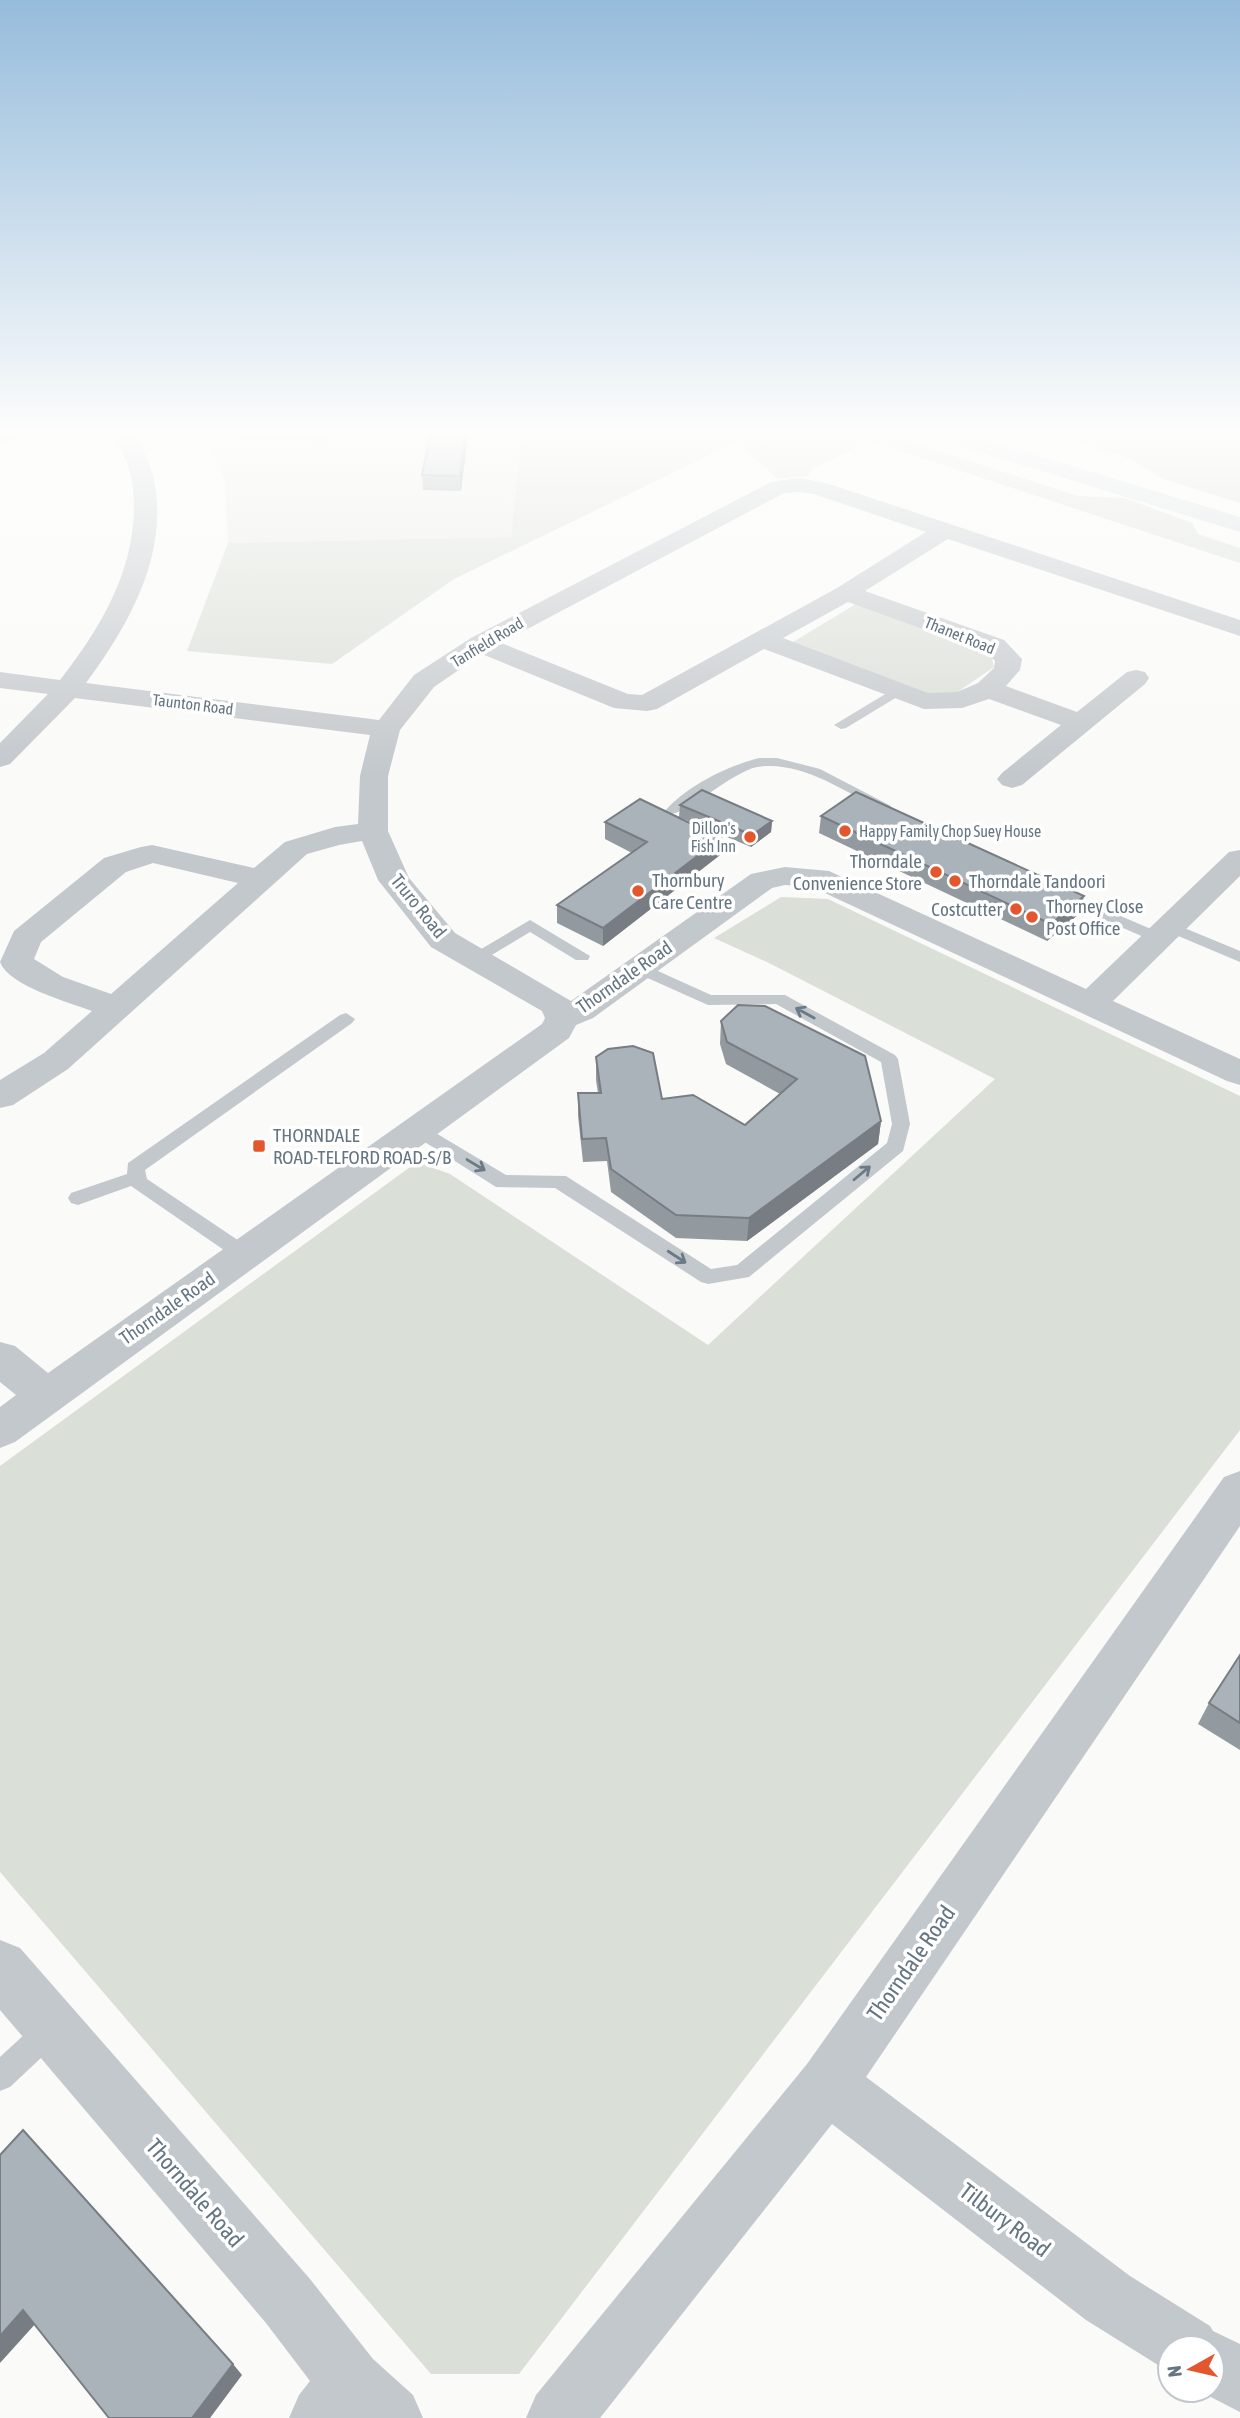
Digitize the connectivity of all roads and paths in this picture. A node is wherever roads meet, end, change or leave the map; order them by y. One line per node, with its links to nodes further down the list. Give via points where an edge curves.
1 (144, 548): 11 (street, via 124,603 98,649)
2 (663, 548): 8 (street, Tanfield Road)
3 (917, 548): 5 (street)
4 (1003, 548): 6 (street, Tanfield Road)
5 (846, 593): 7 (street); 12 (street, Thanet Road, via 995,646 1009,659 1007,670)
6 (1240, 628)
7 (764, 640): 8 (street, via 647,703 624,702); 13 (street)
8 (480, 644): 16 (street, Tanfield Road, via 424,681)
9 (1136, 678): 14 (street)
10 (0, 680): 11 (street, Taunton Road)
11 (66, 688): 16 (street, Taunton Road); 17 (street, via 30,732)
12 (988, 689): 13 (street, via 962,700 940,702); 14 (street)
13 (897, 691): 15 (lane)
14 (1081, 723): 19 (street)
15 (841, 725)
16 (386, 729): 18 (street, Tanfield Road)
17 (0, 758)
18 (374, 776): 22 (street, Truro Road)
19 (1012, 779)
20 (672, 811): 21 (lane, via 739,768 777,762 802,768)
21 (896, 812)
22 (373, 831): 24 (street, via 296,848); 29 (street, Truro Road, via 394,880 443,940)
23 (1240, 859): 26 (street)
24 (260, 879): 32 (street); 32 (street, via 152,854 115,865 26,938 16,963 51,984)
25 (1050, 890): 26 (lane)
26 (1164, 932): 28 (lane); 31 (street)
27 (582, 956): 29 (lane, via 530,925)
28 (1240, 957)
29 (474, 958): 33 (street, Truro Road, via 556,1005)
30 (638, 967): 31 (street, Thorndale Road, via 762,881 785,876 818,878); 33 (street, Thorndale Road, via 581,1010); 37 (lane, one-way to 30, via 503,1182 559,1181 708,1277 743,1272 896,1146 901,1124 889,1059 779,999 708,1000)
31 (1091, 1003): 35 (street, Thorndale Road)
32 (115, 1007): 36 (street, via 56,1061)
33 (562, 1018): 37 (street, Thorndale Road, via 557,1030)
34 (346, 1019): 38 (lane, via 135,1168)
35 (1240, 1073)
36 (0, 1096)
37 (418, 1130): 40 (street, Thorndale Road)
38 (138, 1177): 39 (lane); 40 (lane, via 138,1182)
39 (78, 1198)
40 (244, 1254): 42 (street, Thorndale Road)
41 (0, 1358): 42 (street)
42 (45, 1395): 43 (street, Thorndale Road)
43 (0, 1430)
44 (1240, 1490): 48 (street, Thorndale Road)
45 (0, 1968): 46 (street, Thorndale Road)
46 (52, 2028): 47 (lane); 50 (street, Thorndale Road, via 288,2301)
47 (0, 2077)
48 (827, 2084): 49 (street, Tilbury Road, via 1108,2298); 51 (street, Thorndale Road)
49 (1166, 2334)
50 (354, 2406)
51 (559, 2418)

